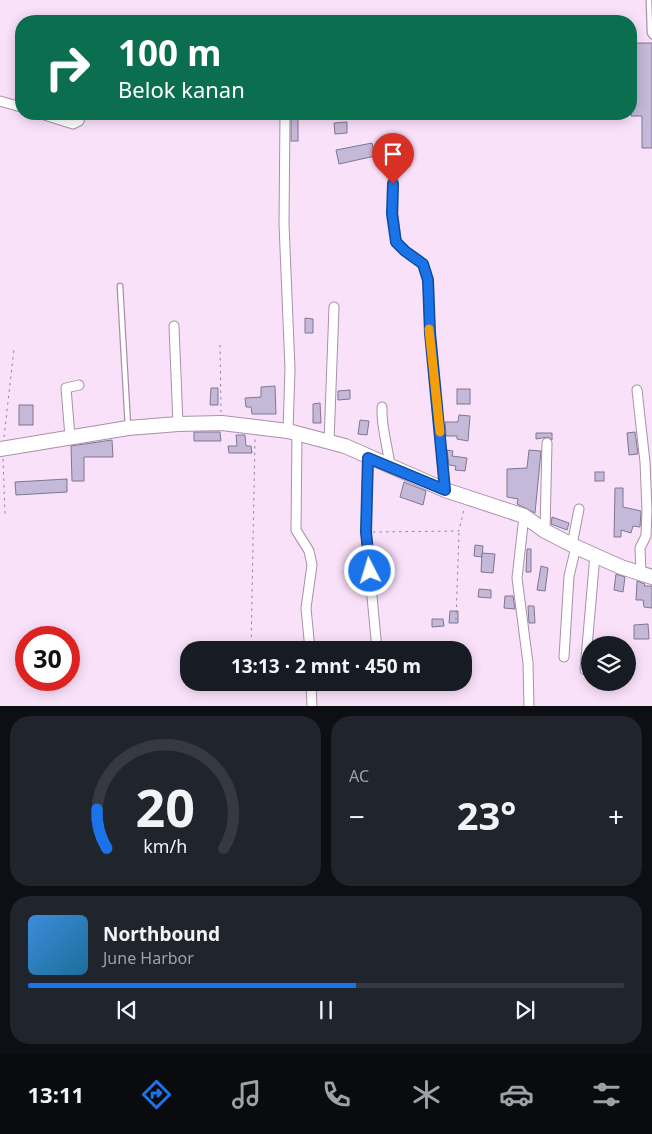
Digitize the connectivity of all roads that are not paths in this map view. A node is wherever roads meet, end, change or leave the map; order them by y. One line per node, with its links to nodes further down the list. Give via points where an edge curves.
1 (649, 0): 2 (lane)
2 (652, 36)
3 (0, 101): 4 (street)
4 (15, 105)
5 (61, 120): 6 (street, via 73,124)
6 (79, 120)
7 (285, 120): 17 (street, via 284,224)
8 (393, 168): 24 (street, via 392,214 396,242 423,264 428,280)
9 (120, 286): 16 (lane)
10 (334, 307): 19 (street)
11 (174, 326): 15 (street)
12 (78, 385): 18 (street, via 66,388)
13 (637, 390): 30 (street, via 647,510 646,536 640,548)
14 (382, 407): 23 (street, via 382,429 388,441)
15 (178, 424): 16 (main road); 17 (main road, via 255,425)
16 (128, 428): 18 (main road)
17 (292, 432): 19 (main road); 32 (street, via 296,530 309,552 312,565 306,608)
18 (70, 437): 21 (main road)
19 (329, 442): 22 (main road)
20 (547, 443): 27 (street)
21 (1, 449)
22 (368, 458): 23 (main road); 33 (street, via 366,532)
23 (390, 467): 24 (main road)
24 (445, 490): 26 (main road)
25 (578, 509): 28 (street)
26 (524, 516): 27 (main road); 37 (street, via 516,578 528,663)
27 (545, 531): 28 (main road)
28 (574, 546): 29 (main road); 34 (street)
29 (595, 555): 30 (main road); 31 (street)
30 (646, 575)
31 (588, 636)
32 (309, 641)
33 (376, 641)
34 (564, 657)
35 (311, 691): 36 (street)
36 (312, 706)
37 (529, 706)

